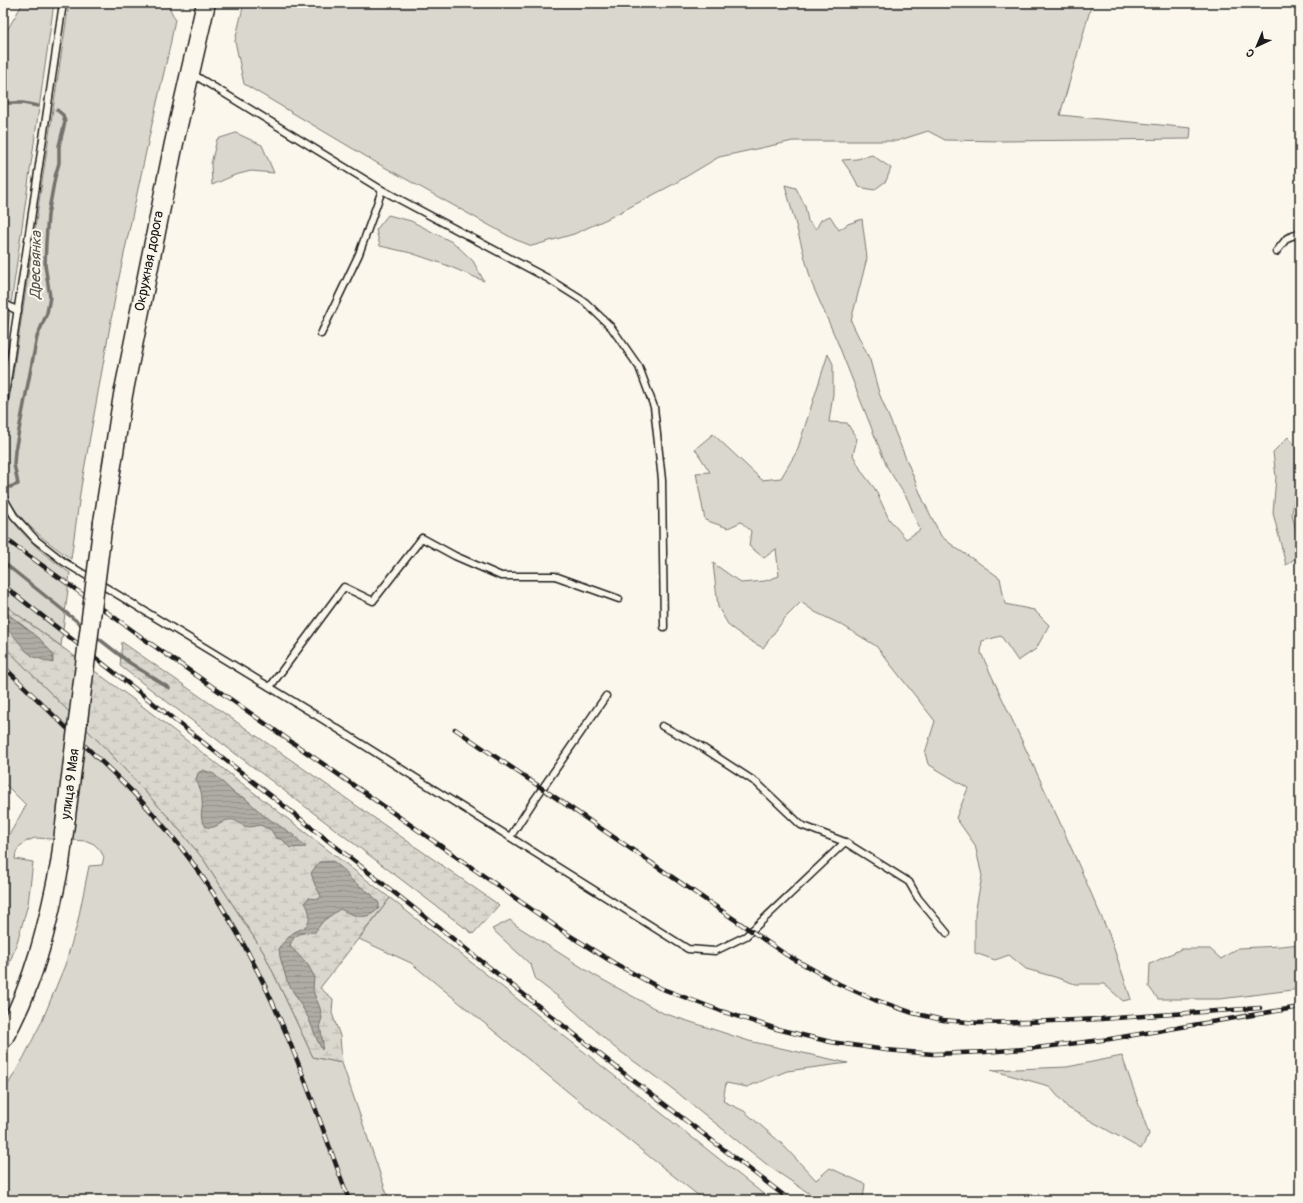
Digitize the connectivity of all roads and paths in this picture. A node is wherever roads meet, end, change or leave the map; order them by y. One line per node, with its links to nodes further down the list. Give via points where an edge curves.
1 (63, 3): 8 (lane)
2 (205, 3): 3 (main road, Окружная дорога)
3 (190, 72): 4 (lane); 12 (main road, Окружная дорога, via 123,395)
4 (382, 190): 9 (lane, via 359,254); 14 (lane, via 547,278 585,302 611,327 639,366 654,407 662,480)
5 (1300, 233): 6 (lane, via 1287,238)
6 (1276, 252)
7 (3, 303): 8 (lane)
8 (18, 311): 10 (lane)
9 (321, 334)
10 (3, 409)
11 (3, 497): 15 (lane, via 14,516 36,540 64,562)
12 (103, 522): 21 (main road, улица 9 Мая, bridge, via 60,864 34,967 20,1006)
13 (619, 599): 15 (lane, via 555,576 501,576 422,538 372,601 344,587)
14 (664, 626)
15 (270, 687): 18 (lane)
16 (606, 696): 18 (lane)
17 (662, 726): 19 (lane, via 757,782 801,825)
18 (510, 837): 19 (lane, via 688,949 715,951 746,936)
19 (845, 842): 20 (lane, via 909,882 918,898)
20 (947, 933)
21 (3, 1039)

